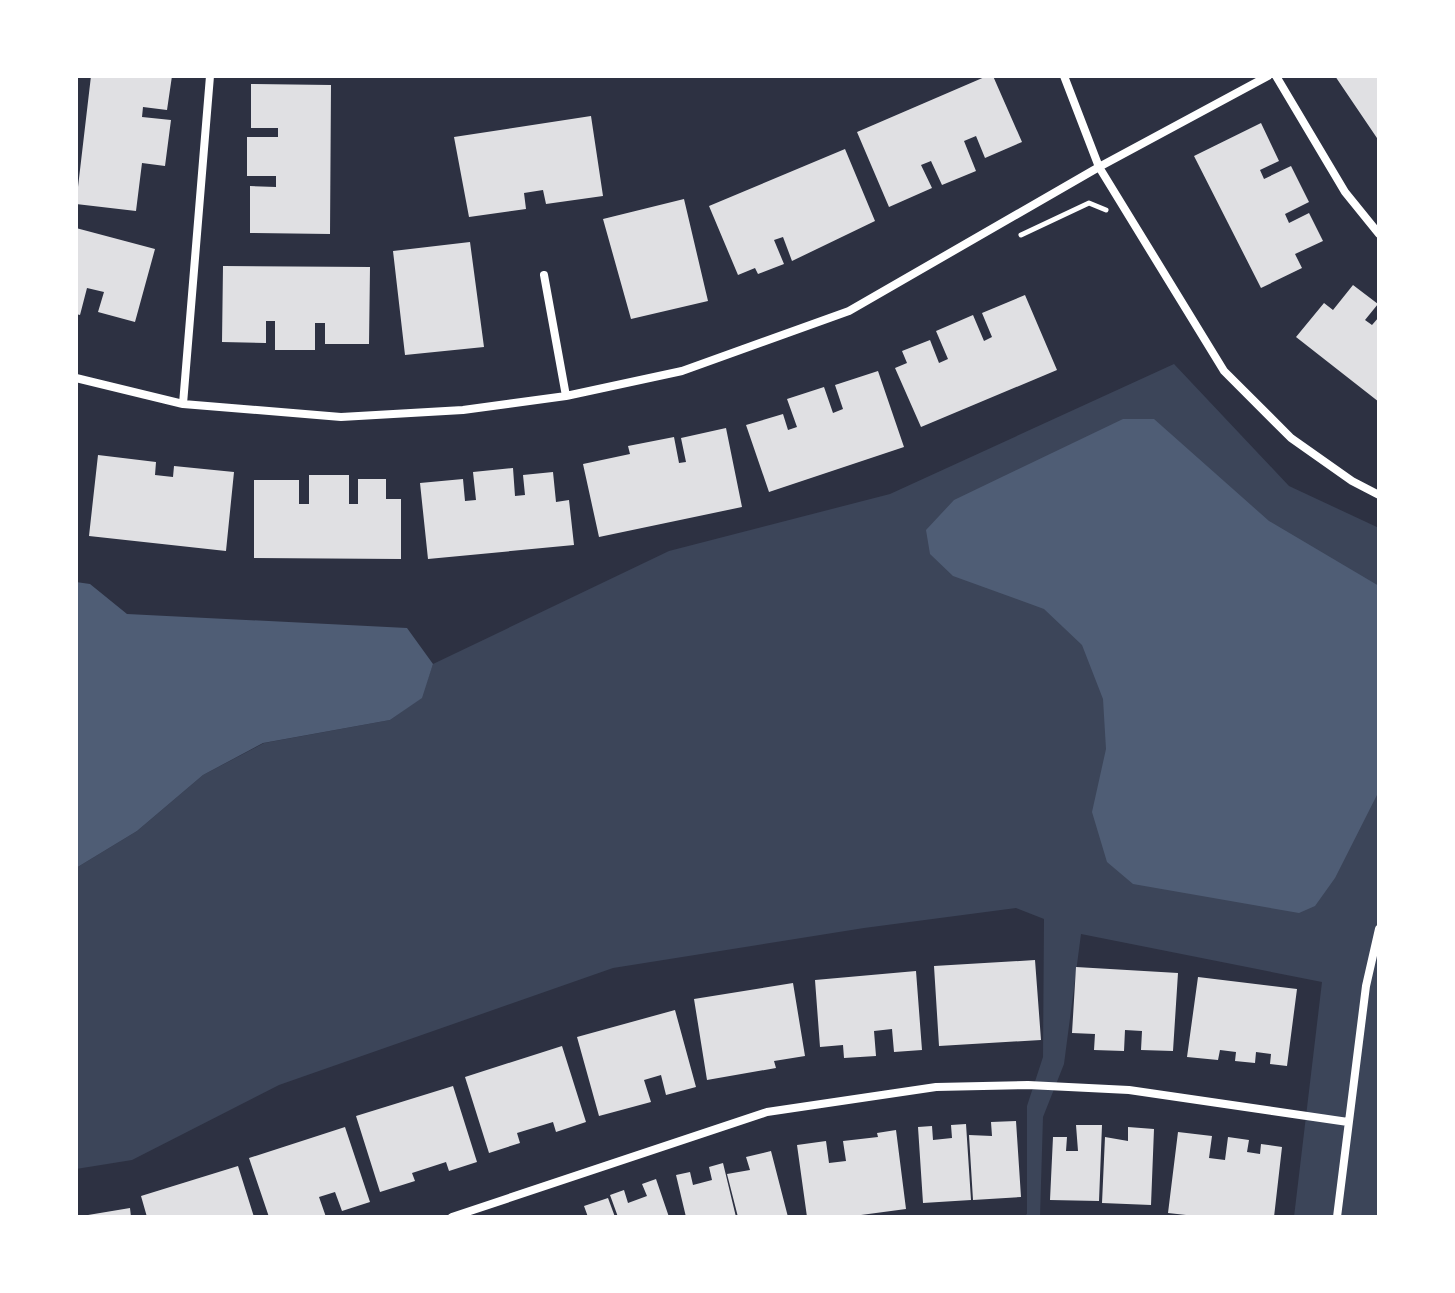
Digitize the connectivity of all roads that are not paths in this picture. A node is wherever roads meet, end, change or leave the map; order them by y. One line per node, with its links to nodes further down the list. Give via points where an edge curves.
1 (210, 76): 10 (street)
2 (1064, 76): 5 (street)
3 (1268, 76): 5 (street)
4 (1276, 76): 6 (street, via 1345,192)
5 (1099, 167): 9 (street, via 849,311 682,371); 11 (street, via 1224,371 1291,438)
6 (1379, 234)
7 (544, 275): 9 (street)
8 (76, 378): 10 (street)
9 (566, 396): 10 (street, via 463,410 341,417)
10 (183, 404)
11 (1379, 495)
12 (1379, 929): 13 (street)
13 (1348, 1122): 14 (street, via 1129,1090 936,1087 767,1112); 15 (street)
14 (452, 1217)
15 (1337, 1217)

